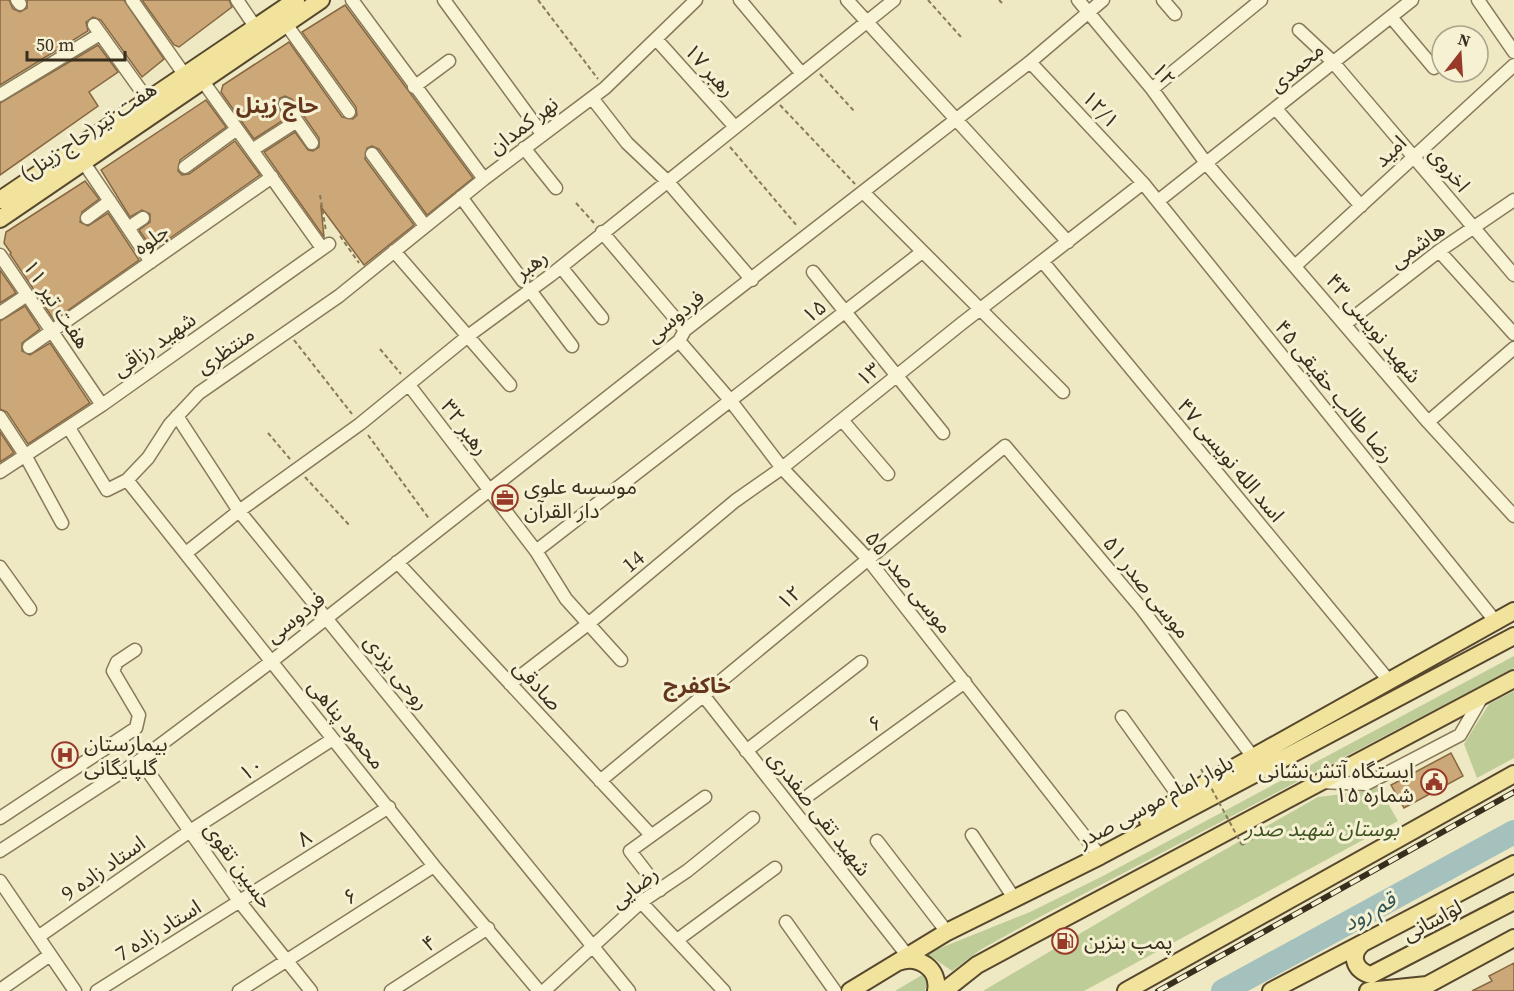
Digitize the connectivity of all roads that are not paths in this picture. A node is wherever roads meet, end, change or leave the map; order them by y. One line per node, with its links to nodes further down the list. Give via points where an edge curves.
1 (132, 0): 32 (street)
2 (237, 0): 22 (street)
3 (296, 0): 22 (main road, هفت تیر(حاج زینل))
4 (321, 0): 21 (main road, هفت تیر(حاج زینل))
5 (352, 0): 34 (street)
6 (444, 0): 46 (street)
7 (740, 0): 31 (street)
8 (847, 0): 20 (street)
9 (894, 0): 20 (street, رهبر)
10 (1078, 0): 17 (street, ۱۲)
11 (1103, 0): 17 (street, فردوسی)
12 (1163, 0): 18 (street)
13 (1261, 0): 35 (street)
14 (1412, 0): 19 (street, محمدی)
15 (1478, 0): 25 (street)
16 (691, 2): 24 (street, نهر کمدان)
17 (1088, 12): 28 (street, فردوسی); 35 (street, ۱۲)
18 (1175, 14)
19 (1391, 17): 27 (street, محمدی); 29 (street)
20 (865, 21): 31 (street, رهبر); 42 (street)
21 (286, 24): 33 (main road, هفت تیر(حاج زینل)); 41 (street)
22 (256, 28): 32 (main road, هفت تیر(حاج زینل))
23 (1299, 30): 27 (street, اخروی)
24 (656, 39): 37 (street, نهر کمدان); 44 (street, رهبر ۱۷)
25 (1514, 52)
26 (449, 61): 34 (street)
27 (1332, 61): 40 (street, محمدی); 51 (street, اخروی)
28 (1030, 62): 42 (street, فردوسی); 58 (street, ۱۲/۱)
29 (1430, 63)
30 (1514, 64): 51 (street, امید)
31 (807, 70): 44 (street, رهبر)
32 (184, 74): 38 (main road, هفت تیر(حاج زینل))
33 (202, 80): 45 (street); 52 (main road, هفت تیر(حاج زینل))
34 (414, 87): 56 (street)
35 (1152, 89): 53 (street, ۱۲)
36 (0, 95): 38 (street, via 97,29)
37 (592, 98): 46 (street, نهر کمدان); 57 (street, via 627,143)
38 (147, 99): 62 (main road, هفت تیر(حاج زینل))
39 (285, 104): 43 (street)
40 (1276, 110): 53 (street, محمدی); 66 (street)
41 (349, 112)
42 (958, 118): 60 (street, فردوسی); 74 (street)
43 (297, 121): 47 (street); 49 (street)
44 (735, 127): 57 (street, رهبر)
45 (237, 129): 49 (street); 54 (street)
46 (543, 134): 48 (street, نهر کمدان)
47 (312, 143)
48 (525, 148): 56 (street, نهر کمدان); 59 (street)
49 (252, 150): 55 (street)
50 (372, 154): 70 (street)
51 (1413, 155): 66 (street, امید); 72 (street, اخروی)
52 (84, 163): 64 (street); 69 (main road, هفت تیر(حاج زینل))
53 (1206, 163): 65 (street, محمدی); 81 (street, ۴۳ شهید نویسی)
54 (185, 167)
55 (272, 177): 79 (street, جلوه); 106 (street, شهید رزاقی, via 325,246)
56 (484, 179): 61 (street, نهر کمدان)
57 (668, 182): 73 (street, رهبر); 86 (street)
58 (1143, 183): 65 (street, ۴۵ رضا طالب حقیقی); 74 (street, ۱۳)
59 (556, 188)
60 (863, 192): 77 (street); 86 (street, فردوسی)
61 (461, 197): 70 (street, نهر کمدان); 87 (street)
62 (0, 200)
63 (1514, 200): 72 (street, هاشمی)
64 (110, 201): 67 (street); 71 (street)
65 (1158, 201): 131 (street, ۴۵ رضا طالب حقیقی)
66 (1361, 206): 81 (street, امید)
67 (87, 218)
68 (143, 218): 71 (street)
69 (0, 219)
70 (425, 226): 75 (street, نهر کمدان)
71 (128, 228): 79 (street)
72 (1473, 229): 76 (street, هاشمی); 85 (street, اخروی)
73 (602, 232): 82 (street, رهبر); 97 (street, موسی صدر ۵۵)
74 (1068, 242): 80 (street, ۱۳)
75 (394, 251): 84 (street, نهر کمدان); 96 (street)
76 (1439, 251): 93 (street, هاشمی); 95 (street)
77 (922, 252): 89 (street, ۱۵); 90 (street)
78 (0, 255): 88 (street, هفت تیر ۱۱)
79 (152, 262): 94 (street, جلوه)
80 (1043, 262): 90 (street, ۱۳); 140 (street, ۴۷ اسد الله نویسی)
81 (1295, 266): 93 (street, ۴۳ شهید نویسی)
82 (561, 267): 87 (street, رهبر); 92 (street)
83 (813, 272): 89 (street)
84 (366, 274): 107 (street, منتظری, via 199,393)
85 (1514, 275)
86 (752, 280): 97 (street, فردوسی)
87 (526, 285): 96 (street, رهبر); 98 (street)
88 (27, 294): 91 (street); 94 (street, هفت تیر ۱۱)
89 (846, 310): 101 (street); 105 (street, ۱۵)
90 (980, 311): 101 (street, ۱۳); 104 (street)
91 (0, 313)
92 (602, 318)
93 (1345, 324): 110 (street, ۴۳ شهید نویسی)
94 (52, 332): 99 (street, جلوه); 106 (street, هفت تیر ۱۱)
95 (1514, 334)
96 (468, 336): 102 (street, رهبر); 103 (street)
97 (682, 336): 105 (street, موسی صدر ۵۵); 119 (street, فردوسی)
98 (572, 345)
99 (29, 347)
100 (1514, 348): 110 (street)
101 (895, 377): 109 (street, ۱۳); 112 (street)
102 (410, 385): 119 (street, رهبر ۳۲); 120 (street, رهبر)
103 (510, 385)
104 (1063, 392)
105 (730, 400): 115 (street, موسی صدر ۵۵); 123 (street, ۱۵)
106 (102, 405): 111 (street, شهید رزاقی)
107 (177, 416): 118 (street, منتظری, via 148,458); 120 (street, روحی یزدی)
108 (0, 417): 114 (street)
109 (842, 420): 115 (street, ۱۳); 117 (street)
110 (1428, 422): 121 (street, ۴۳ شهید نویسی)
111 (69, 428): 114 (street, شهید رزاقی); 118 (street, via 107,490)
112 (943, 434)
113 (1005, 446): 125 (street, ۱۲); 147 (street, موسی صدر ۵۱, via 1142,609)
114 (25, 455): 116 (street, شهید رزاقی); 122 (street)
115 (782, 468): 125 (street, موسی صدر ۵۵); 132 (street, 14, via 735,501)
116 (0, 472)
117 (888, 474)
118 (127, 480): 124 (street, محمود پناهی)
119 (488, 491): 123 (street, رهبر ۳۲); 126 (street, فردوسی)
120 (239, 511): 124 (street, رهبر); 130 (street, روحی یزدی)
121 (1514, 516)
122 (62, 523)
123 (536, 551): 132 (street, رهبر ۳۲, via 566,599)
124 (186, 553): 136 (street, محمود پناهی)
125 (867, 558): 139 (street, موسی صدر ۵۵); 142 (street, ۱۲)
126 (397, 562): 130 (street, فردوسی); 141 (street, صادقی)
127 (2, 573): 128 (street)
128 (30, 609)
129 (1514, 611): 131 (main road)
130 (327, 616): 136 (street, فردوسی); 180 (street, روحی یزدی)
131 (1496, 622): 140 (main road)
132 (588, 624): 135 (street, رهبر ۳۲); 141 (street, 14)
133 (1514, 636): 163 (main road, بلوار امام موسی صدر)
134 (135, 650): 156 (street, via 112,670 139,715 136,728)
135 (621, 660)
136 (272, 661): 145 (street, محمود پناهی); 148 (street, فردوسی)
137 (861, 662): 146 (street)
138 (1514, 679): 143 (main road)
139 (965, 682): 152 (street, ۶); 163 (street, موسی صدر ۵۵)
140 (1390, 682): 147 (main road)
141 (510, 684): 150 (street, صادقی)
142 (703, 695): 146 (street, شهید تقی صفدری); 150 (street, ۱۲)
143 (1482, 696): 151 (main road); 151 (street, via 1460,735 1366,784)
144 (1122, 717): 154 (street)
145 (333, 739): 155 (street, محمود پناهی); 158 (street, ۱۰)
146 (746, 751): 183 (street, شهید تقی صفدری)
147 (1253, 757): 154 (main road)
148 (140, 759): 158 (street, حسین تقوی); 162 (street, فردوسی)
149 (1514, 774): 200 (main road)
150 (600, 781): 159 (street, صادقی)
151 (1318, 782): 199 (main road, via 987,960)
152 (809, 795)
153 (705, 797): 159 (street)
154 (1180, 798): 163 (main road)
155 (389, 807): 165 (street, محمود پناهی); 170 (street, ۸)
156 (0, 818)
157 (753, 818): 168 (street, رضایی)
158 (190, 831): 170 (street, حسین تقوی); 176 (street, استاد زاده 9)
159 (650, 834): 168 (street, via 630,851)
160 (972, 835): 169 (street)
161 (877, 841): 175 (street)
162 (0, 851)
163 (1100, 856): 169 (main road, بلوار امام موسی صدر)
164 (1514, 864): 179 (main road)
165 (434, 866): 174 (street, محمود پناهی); 182 (street, ۶)
166 (775, 868): 178 (street)
167 (0, 881): 176 (street)
168 (660, 890): 172 (street, رضایی)
169 (1014, 898): 175 (main road, بلوار امام موسی صدر)
170 (239, 901): 182 (street, حسین تقوی); 188 (street, استاد زاده 7)
171 (1514, 901): 184 (main road, لواسانی)
172 (641, 902): 178 (street); 180 (street, رضایی)
173 (786, 922): 196 (street)
174 (488, 928): 191 (street, ۴); 192 (street, محمود پناهی)
175 (947, 932): 183 (main road, بلوار امام موسی صدر)
176 (38, 937): 181 (street)
177 (1514, 938): 185 (main road)
178 (677, 940): 195 (street)
179 (1364, 942): 184 (main road, via 1356,950 1354,960); 201 (main road)
180 (593, 948): 193 (street, رضایی); 194 (street, روحی یزدی)
181 (50, 955): 186 (street); 187 (street)
182 (286, 959): 189 (street, ۶); 190 (street, حسین تقوی)
183 (900, 959): 197 (main road, بلوار امام موسی صدر); 198 (main road, via 917,960 927,966 935,975)
184 (1369, 983): 185 (main road)
185 (1432, 986)
186 (0, 990)
187 (75, 991)
188 (97, 991)
189 (239, 991)
190 (311, 991)
191 (391, 991)
192 (539, 991)
193 (544, 991)
194 (629, 991)
195 (724, 991)
196 (835, 991)
197 (850, 991)
198 (936, 991)
199 (944, 991)
200 (1126, 991)
201 (1271, 991)

